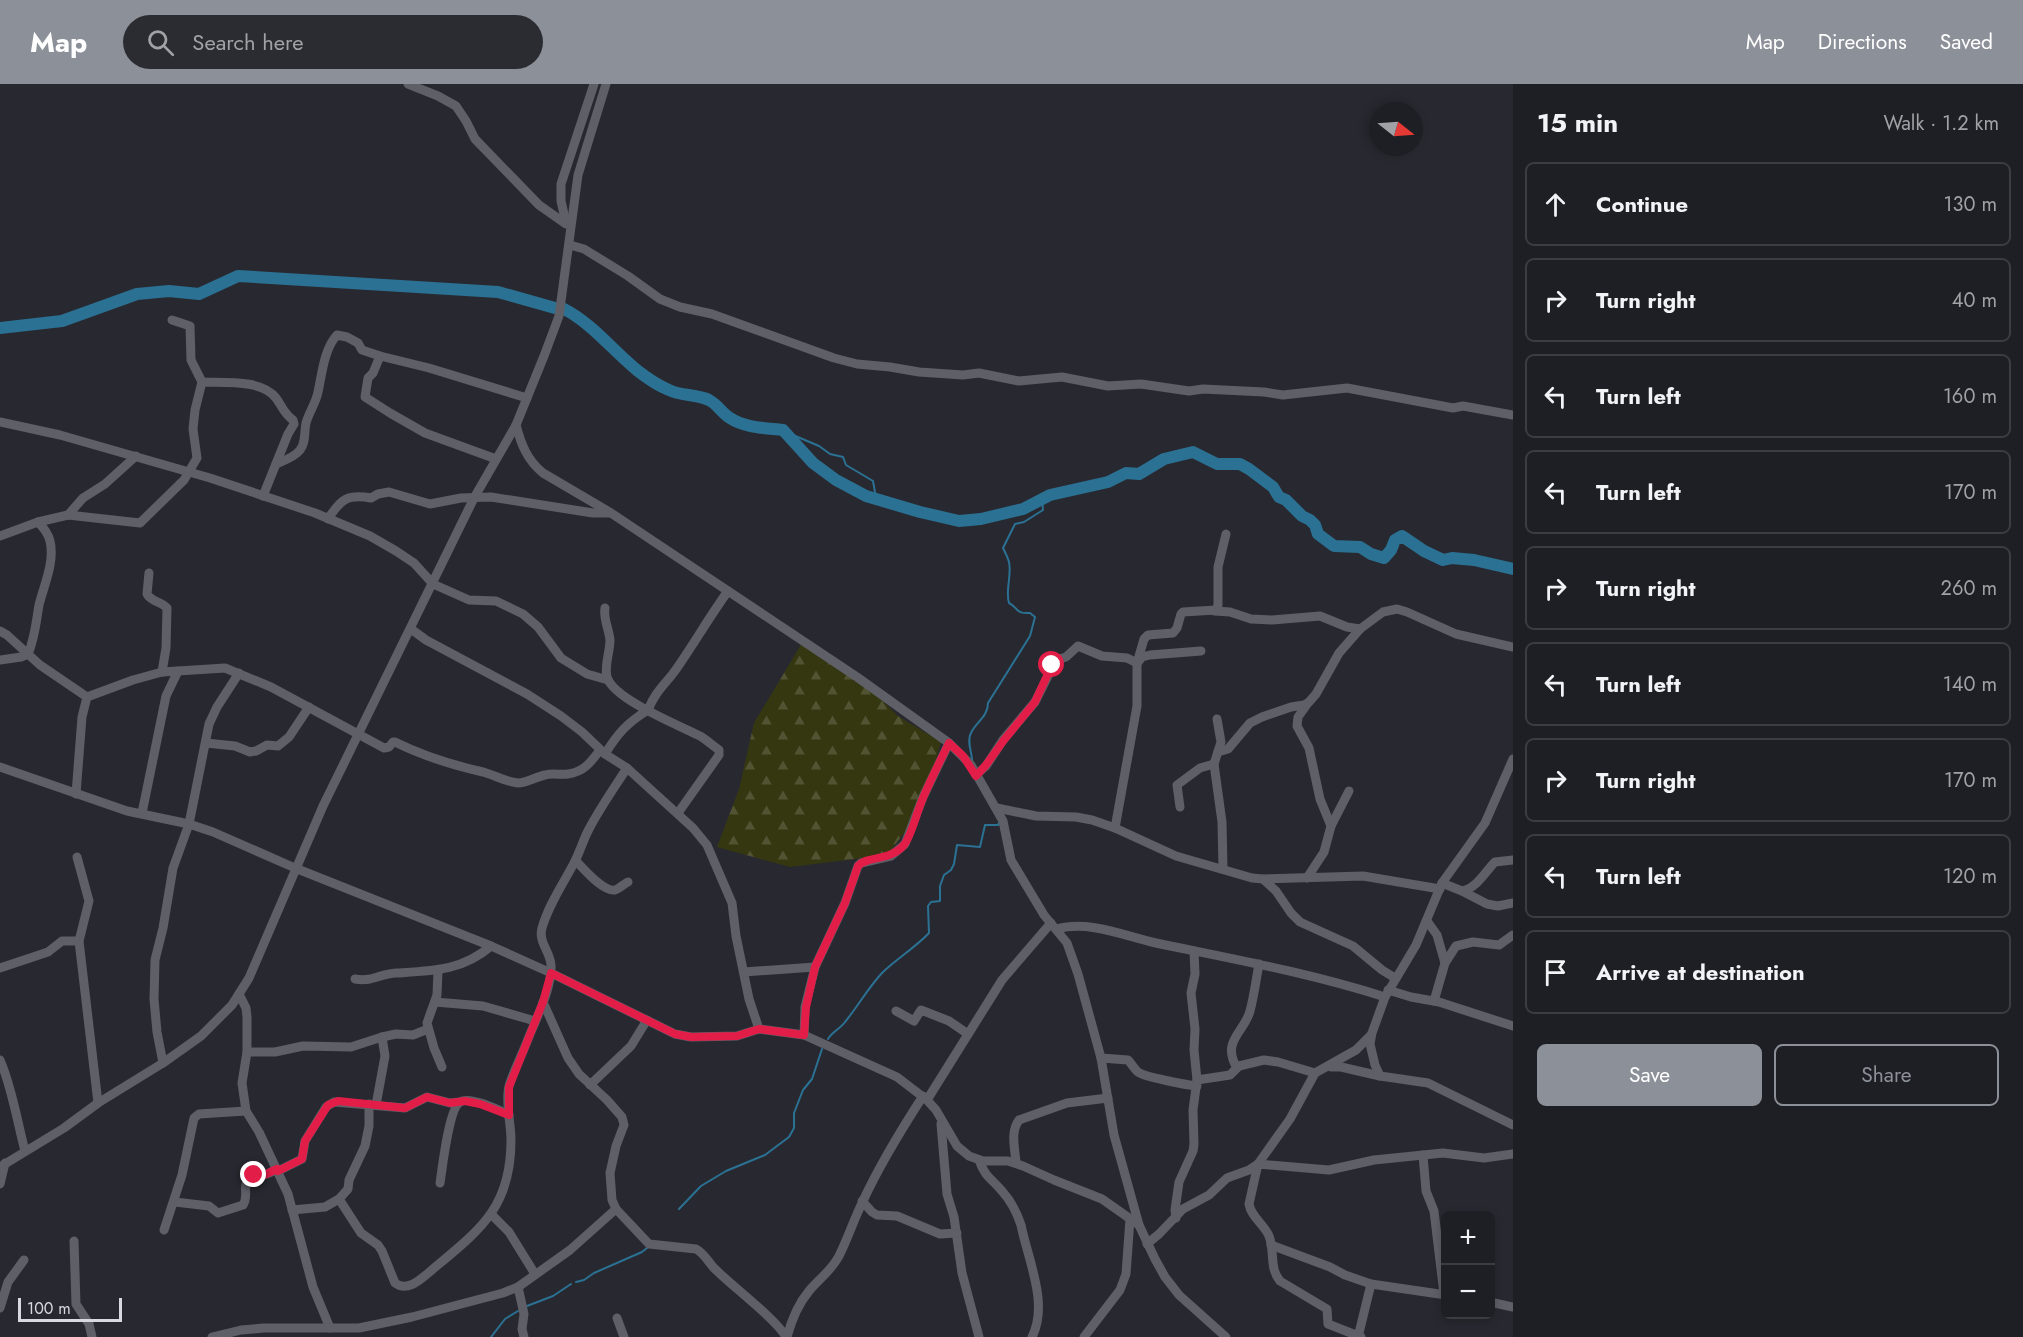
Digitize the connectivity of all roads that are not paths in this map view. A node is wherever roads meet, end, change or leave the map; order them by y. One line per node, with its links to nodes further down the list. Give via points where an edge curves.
1 (408, 84): 4 (street, via 456,106 475,139 539,205)
2 (594, 84): 4 (street, via 561,184)
3 (606, 84): 5 (street, via 578,176)
4 (566, 224): 5 (street)
5 (571, 240): 9 (street, via 556,326); 10 (street, via 660,299 857,364 919,372 979,373 1019,381 1062,377 1108,386 1141,384 1189,391 1283,395 1347,388)
6 (172, 320): 8 (street, via 190,326 191,360)
7 (380, 356): 9 (street); 14 (street, via 368,378 365,397 425,433); 15 (street, via 362,350 347,337 337,335 332,340 300,450)
8 (202, 382): 15 (street, via 256,385 276,397 294,424); 16 (street, via 193,429 197,458)
9 (527, 398): 12 (street)
10 (1513, 415)
11 (0, 422): 13 (street)
12 (516, 425): 14 (street); 19 (street, via 534,466)
13 (136, 456): 16 (street); 20 (street, via 83,498)
14 (496, 459): 18 (street)
15 (276, 464): 17 (street)
16 (189, 472): 17 (street); 20 (street, via 140,523)
17 (263, 496): 21 (street)
18 (474, 498): 19 (street); 21 (street, via 430,504 389,492 371,498 358,496 346,498); 26 (street)
19 (611, 513): 27 (street)
20 (68, 515): 22 (street)
21 (328, 519): 26 (street, via 396,551 414,563)
22 (38, 522): 24 (street); 35 (street, via 50,539 51,549 47,583)
23 (1226, 534): 29 (street, via 1218,567 1218,605)
24 (0, 536)
25 (149, 573): 39 (street, via 147,594 167,608)
26 (433, 584): 30 (street); 41 (street, via 469,600 496,601 523,614 561,658 587,674)
27 (728, 591): 45 (street); 49 (street)
28 (605, 608): 41 (street, via 610,641)
29 (1214, 611): 31 (street, via 1272,620 1320,616); 37 (street, via 1183,612 1173,633 1146,637)
30 (411, 629): 47 (street); 50 (street, via 544,705)
31 (1360, 629): 33 (street, via 1383,612 1397,609 1456,634); 43 (street, via 1334,659)
32 (0, 631): 35 (street)
33 (1513, 647)
34 (1200, 651): 37 (street, via 1150,655)
35 (28, 654): 36 (street); 42 (street)
36 (0, 660)
37 (1137, 663): 56 (street, via 1078,646 1056,660 1035,702); 65 (street, via 1137,706)
38 (178, 671): 39 (street); 40 (street, via 225,668); 61 (street, via 166,696)
39 (162, 672): 42 (street)
40 (239, 673): 44 (street); 48 (street, via 212,716)
41 (608, 680): 45 (street, via 622,695)
42 (87, 697): 58 (street)
43 (1309, 702): 51 (street, via 1250,723 1228,748); 64 (street, via 1298,717 1297,726 1309,748 1320,799)
44 (309, 707): 47 (street); 48 (street, via 289,737 278,746 267,745 250,752)
45 (648, 710): 50 (street, via 621,729); 62 (street, via 719,750 714,764)
46 (1217, 719): 51 (street, via 1221,742)
47 (358, 735): 50 (street, via 384,748 395,742 462,769 516,783 578,771); 69 (street)
48 (206, 743): 63 (street)
49 (949, 743): 56 (street); 85 (street, via 905,844 891,856 858,866)
50 (602, 752): 55 (street)
51 (1218, 752): 53 (street)
52 (1513, 759): 74 (street, via 1485,823)
53 (1214, 764): 59 (street, via 1200,768 1177,785); 70 (street, via 1222,822)
54 (0, 767): 58 (street)
55 (627, 768): 62 (street); 68 (street, via 595,817)
56 (976, 776): 60 (street)
57 (1349, 791): 64 (street)
58 (76, 794): 61 (street)
59 (1180, 807)
60 (997, 808): 65 (street, via 1036,816 1085,818); 78 (street, via 1011,860)
61 (142, 813): 63 (street)
62 (678, 813): 88 (street, via 707,845 715,862 732,903)
63 (189, 824): 69 (street); 110 (street, via 173,868 155,960 154,999)
64 (1331, 826): 71 (street, via 1324,852)
65 (1115, 828): 70 (street, via 1176,856)
66 (77, 857): 80 (street, via 89,901)
67 (1513, 860): 75 (street, via 1495,862 1474,886)
68 (576, 861): 73 (street, via 610,889); 89 (street, via 542,929)
69 (295, 868): 81 (street); 92 (street)
70 (1223, 869): 72 (street)
71 (1307, 878): 72 (street); 74 (street, via 1373,877)
72 (1263, 879): 90 (street, via 1300,922 1353,946)
73 (628, 882)
74 (1441, 886): 75 (street); 77 (street)
75 (1462, 891): 76 (street, via 1492,906)
76 (1513, 903)
77 (1427, 921): 83 (street, via 1437,935); 90 (street)
78 (1054, 926): 82 (street, via 1088,927); 104 (street, via 1002,980); 108 (street, via 1067,943)
79 (1513, 935): 83 (street, via 1499,945 1460,943)
80 (79, 941): 86 (street, via 62,940 48,952); 121 (street)
81 (491, 946): 87 (street, via 475,958); 89 (street)
82 (1194, 951): 84 (street); 116 (street, via 1191,993)
83 (1445, 963): 94 (street)
84 (1259, 964): 93 (street); 113 (street, via 1249,1012 1233,1040)
85 (815, 967): 88 (street); 105 (street)
86 (0, 969)
87 (438, 971): 91 (street); 95 (street)
88 (744, 972): 102 (street)
89 (551, 973): 96 (street); 98 (street)
90 (1395, 978): 93 (street)
91 (355, 979)
92 (239, 994): 107 (street, via 246,1008); 110 (street, via 222,1017)
93 (1387, 994): 94 (street); 103 (street)
94 (1434, 1001): 100 (street)
95 (435, 1002): 99 (street, via 483,1006); 101 (street, via 428,1016)
96 (543, 1002): 99 (street); 117 (street, via 568,1058)
97 (896, 1011): 104 (street, via 914,1021 921,1010)
98 (647, 1020): 102 (street, via 691,1037 737,1036); 117 (street, via 631,1046)
99 (535, 1021): 124 (street, via 509,1087)
100 (1513, 1026)
101 (428, 1029): 106 (street, via 413,1035); 112 (street)
102 (759, 1029): 105 (street)
103 (1372, 1033): 111 (street, via 1356,1050); 115 (street, via 1371,1055)
104 (968, 1034): 118 (street)
105 (804, 1035): 118 (street, via 886,1071)
106 (382, 1037): 107 (street, via 351,1047 303,1046 275,1053); 122 (street, via 385,1056)
107 (247, 1052): 123 (street, via 242,1083)
108 (1101, 1058): 116 (street, via 1128,1060 1139,1073 1178,1084); 119 (street)
109 (0, 1060): 127 (street)
110 (163, 1063): 121 (street)
111 (1328, 1067): 114 (street); 115 (street)
112 (442, 1068)
113 (1237, 1068): 114 (street, via 1264,1060); 116 (street, via 1230,1075)
114 (1315, 1073): 132 (street, via 1290,1119)
115 (1380, 1076): 126 (street, via 1428,1083)
116 (1197, 1083): 143 (street, via 1193,1151 1179,1182)
117 (590, 1085): 140 (street, via 622,1117 624,1125 610,1173)
118 (925, 1098): 125 (street); 138 (street, via 895,1139)
119 (1108, 1098): 131 (street, via 1067,1103 1019,1120 1014,1133); 145 (street)
120 (460, 1102): 122 (street, via 427,1097 405,1108); 124 (street, via 488,1106); 135 (street, via 449,1128)
121 (98, 1103): 127 (street)
122 (373, 1105): 134 (street, via 338,1101 328,1105 305,1141 302,1159); 137 (street, via 365,1146 348,1189)
123 (246, 1111): 134 (street); 139 (street, via 200,1114 194,1118)
124 (509, 1115): 142 (street, via 508,1175)
125 (941, 1119): 130 (street, via 962,1152); 147 (street, via 947,1194)
126 (1513, 1125)
127 (25, 1150): 133 (street)
128 (1513, 1154): 129 (street, via 1484,1158 1450,1153)
129 (1423, 1155): 132 (street, via 1329,1170); 152 (street)
130 (979, 1160): 131 (street); 163 (street, via 1021,1225 1039,1300)
131 (1016, 1163): 144 (street, via 1102,1199)
132 (1258, 1164): 143 (street, via 1227,1178); 150 (street, via 1249,1204)
133 (3, 1165): 136 (street)
134 (278, 1170): 139 (street, via 249,1178 243,1205 218,1213 209,1206); 141 (street)
135 (440, 1183)
136 (0, 1184)
137 (339, 1199): 141 (street, via 325,1207); 142 (street, via 361,1233 378,1245 394,1283 400,1287 418,1281)
138 (862, 1201): 147 (street, via 877,1215 897,1215 940,1234); 168 (street, via 839,1257 809,1291)
139 (175, 1202): 146 (street)
140 (616, 1209): 153 (street, via 570,1250); 168 (street, via 649,1244 700,1251)
141 (292, 1210): 161 (street, via 313,1287)
142 (492, 1215): 153 (street, via 509,1232)
143 (1176, 1218): 149 (street)
144 (1130, 1219): 145 (street); 170 (street, via 1126,1274 1120,1290)
145 (1138, 1225): 149 (street)
146 (164, 1230)
147 (957, 1233): 169 (street, via 962,1273)
148 (74, 1241): 164 (street, via 76,1305 89,1324)
149 (1147, 1244): 171 (street, via 1179,1294)
150 (1271, 1245): 154 (street); 172 (street, via 1273,1270 1280,1281 1327,1309 1328,1324)
151 (24, 1260): 159 (street, via 8,1282)
152 (1441, 1265)
153 (535, 1274): 155 (street)
154 (1371, 1284): 156 (street); 172 (street)
155 (518, 1287): 162 (street); 166 (street)
156 (1441, 1294)
157 (1495, 1303): 158 (street)
158 (1513, 1307)
159 (0, 1308)
160 (617, 1318): 167 (street)
161 (330, 1328): 162 (street); 165 (street, via 264,1328)
162 (359, 1332)
163 (1036, 1336)
164 (92, 1337)
165 (212, 1337)
166 (524, 1337)
167 (624, 1337)
168 (787, 1337)
169 (979, 1337)
170 (1084, 1337)
171 (1227, 1337)
172 (1359, 1337)

